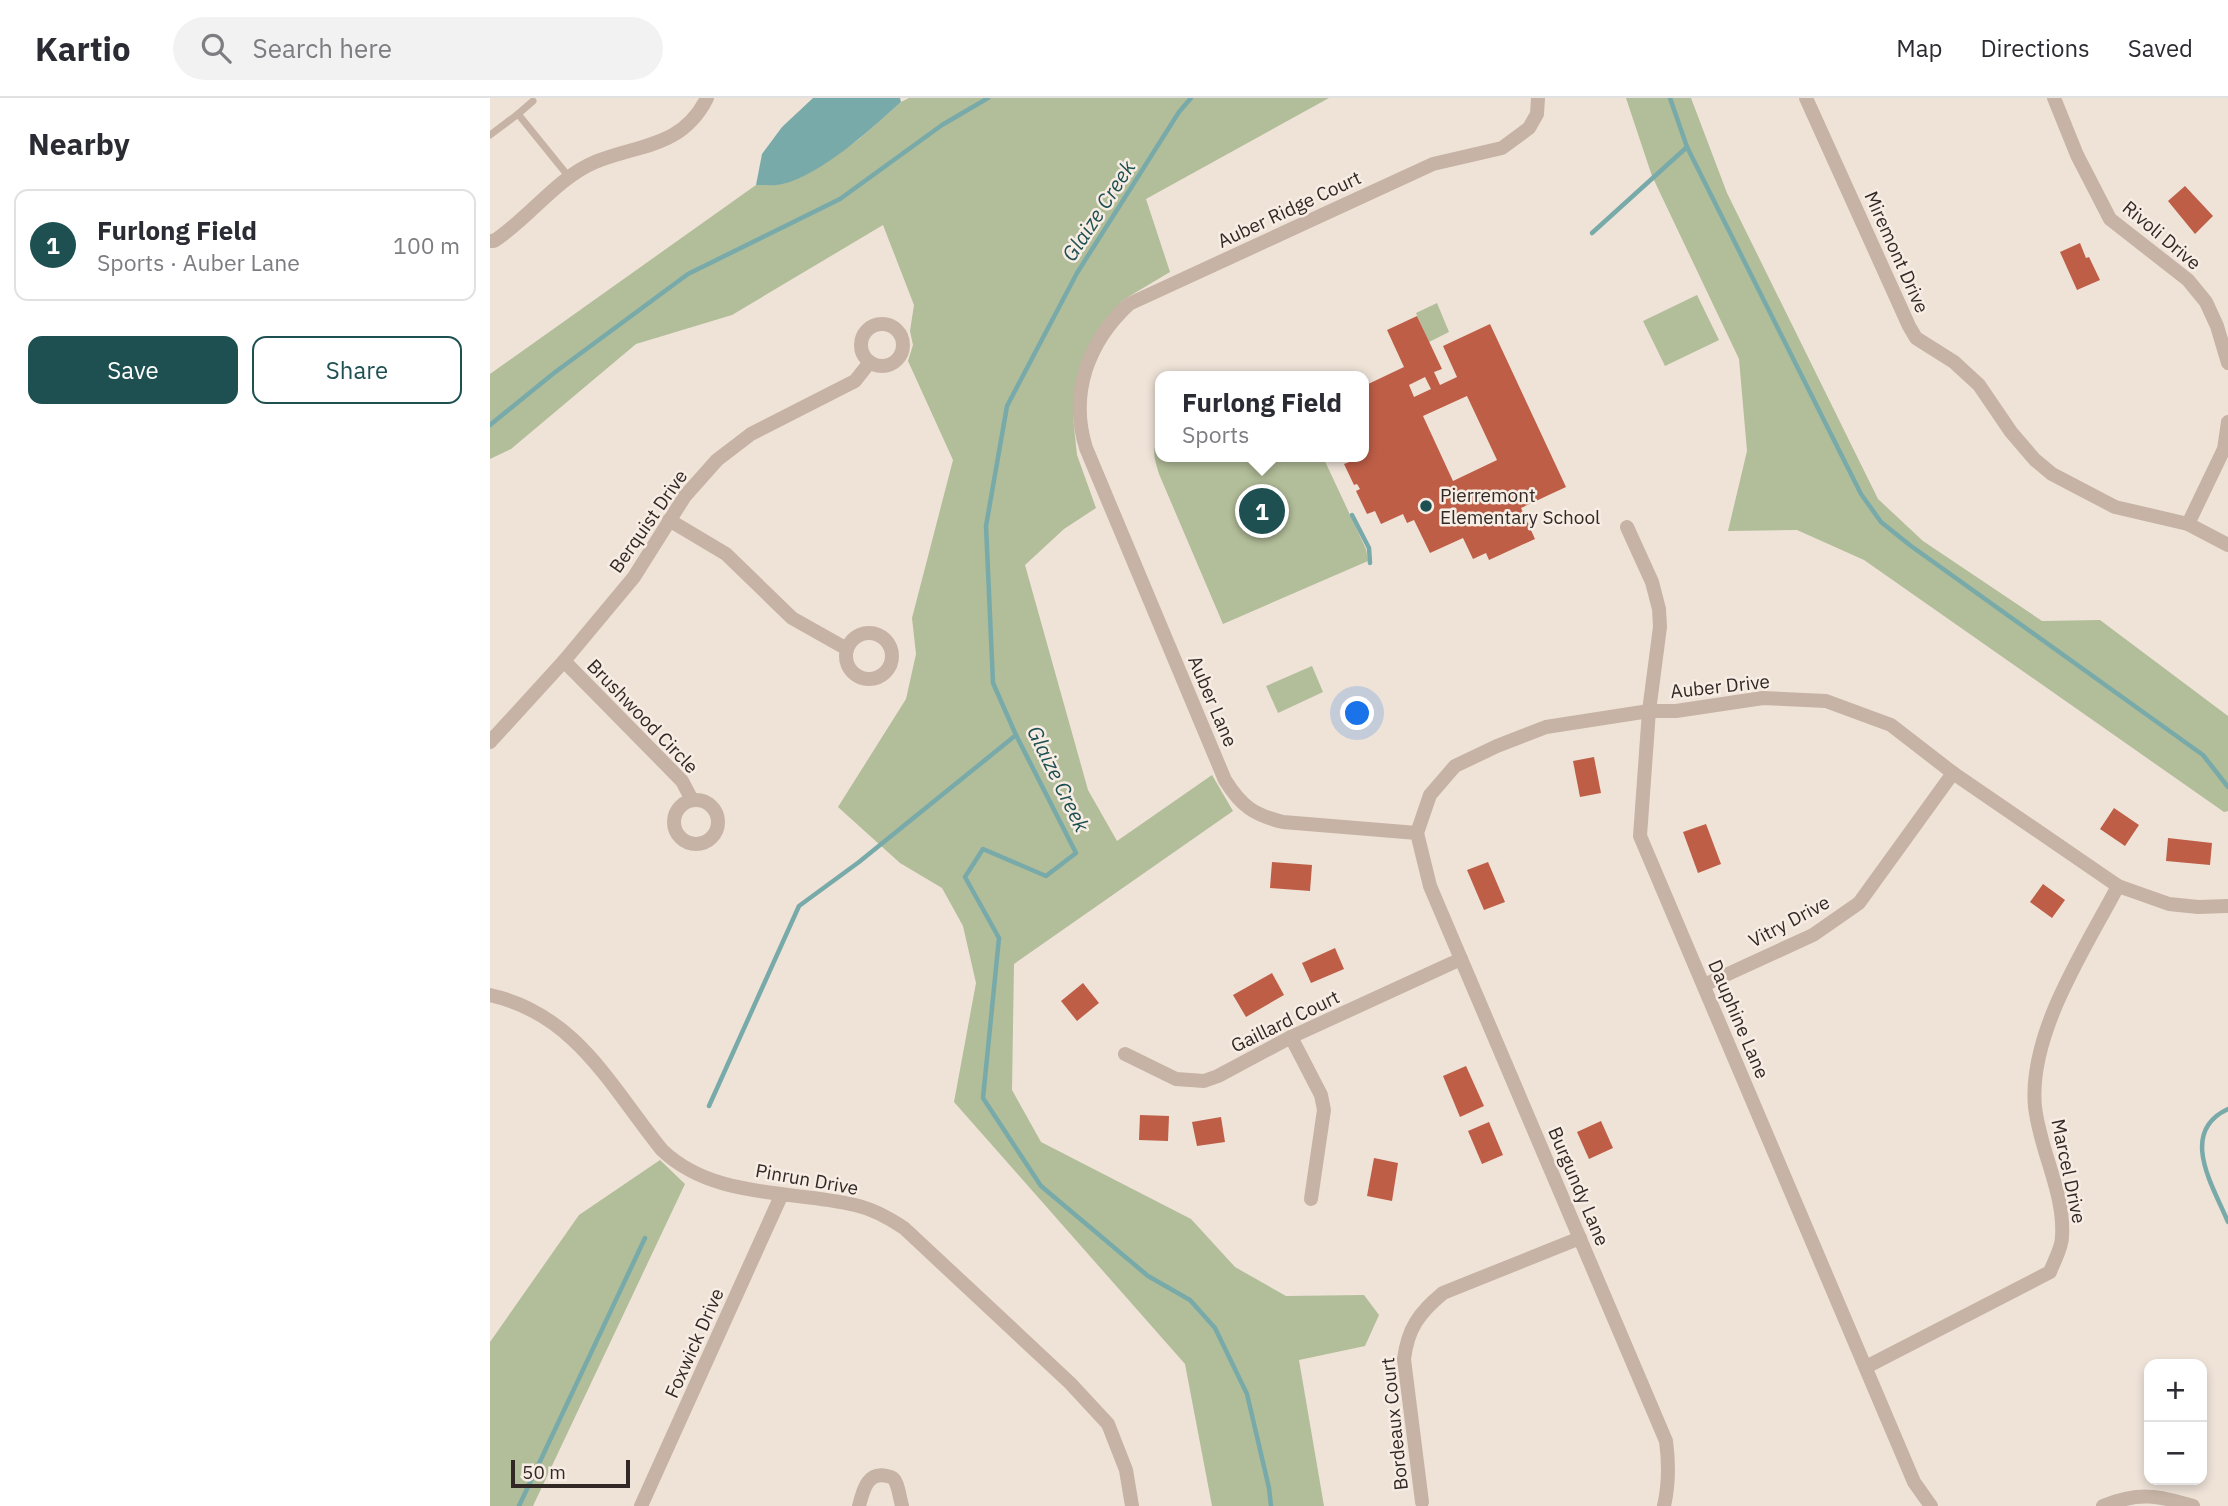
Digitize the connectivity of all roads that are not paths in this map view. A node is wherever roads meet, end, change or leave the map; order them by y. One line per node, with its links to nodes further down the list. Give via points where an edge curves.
1 (707, 98): 8 (street, via 685,126 662,142 594,162)
2 (1538, 98): 12 (street, Auber Ridge Court, via 1537,114 1529,128 1502,148 1433,164 1129,304 1106,329 1087,364)
3 (1806, 98): 15 (street, Miremont Drive, via 1916,338 1979,385 2011,432 2052,474 2115,507)
4 (2054, 98): 11 (street, Rivoli Drive, via 2110,219 2194,287 2217,326)
5 (533, 101): 6 (lane)
6 (518, 114): 7 (lane); 8 (lane)
7 (490, 135)
8 (569, 177): 9 (street, via 524,219)
9 (490, 242)
10 (870, 362): 14 (street, Berquist Drive, via 855,381 751,435 717,460)
11 (2228, 363)
12 (1080, 391): 24 (street, Auber Lane, via 1078,411 1086,448 1235,795 1262,817 1283,822)
13 (2228, 422): 15 (street, via 2224,449)
14 (669, 520): 18 (street, via 726,554 792,618); 19 (street, Berquist Drive, via 634,577)
15 (2188, 524): 17 (street, Miremont Drive)
16 (1627, 527): 20 (street, Dauphine Lane, via 1659,609)
17 (2228, 545)
18 (847, 649)
19 (564, 661): 21 (street, Berquist Drive); 23 (street, Brushwood Circle, via 682,781)
20 (1649, 711): 22 (street, Auber Drive, via 1763,698 1826,701 1892,725); 24 (street, Auber Drive, via 1546,727 1455,766 1430,795); 28 (street, Dauphine Lane, via 1640,836)
21 (490, 742)
22 (1953, 773): 25 (street, Auber Drive); 28 (street, Vitry Drive, via 1859,904 1814,935)
23 (692, 800)
24 (1417, 833): 27 (street, Burgundy Lane, via 1430,886)
25 (2118, 886): 26 (street, Auber Drive, via 2169,904); 35 (street, Marcel Drive, via 2055,1007 2038,1058 2035,1107 2062,1216 2063,1240 2050,1272)
26 (2228, 905)
27 (1461, 959): 30 (street, Gaillard Court); 34 (street, Burgundy Lane)
28 (1704, 985): 35 (street, Dauphine Lane)
29 (490, 995): 32 (street, Pinrun Drive, via 528,1006 572,1037 671,1159 698,1177)
30 (1291, 1037): 31 (street, Gaillard Court, via 1204,1081 1176,1079); 33 (street, via 1324,1110)
31 (1125, 1054)
32 (781, 1196): 37 (street, Foxwick Drive); 40 (street, Pinrun Drive, via 858,1205 904,1228 1108,1424 1126,1470)
33 (1311, 1199)
34 (1580, 1238): 36 (street, Bordeaux Court, via 1443,1293 1415,1323 1406,1340 1404,1359); 41 (street, Burgundy Lane, via 1666,1441 1669,1464)
35 (1866, 1367): 42 (street, Dauphine Lane, via 1914,1482)
36 (1422, 1502)
37 (641, 1506)
38 (859, 1506): 39 (street, via 869,1479 886,1475 896,1482)
39 (902, 1506)
40 (1132, 1506)
41 (1664, 1506)
42 (1931, 1506)
43 (2103, 1506): 44 (street, via 2128,1496 2149,1495)
44 (2193, 1506)

